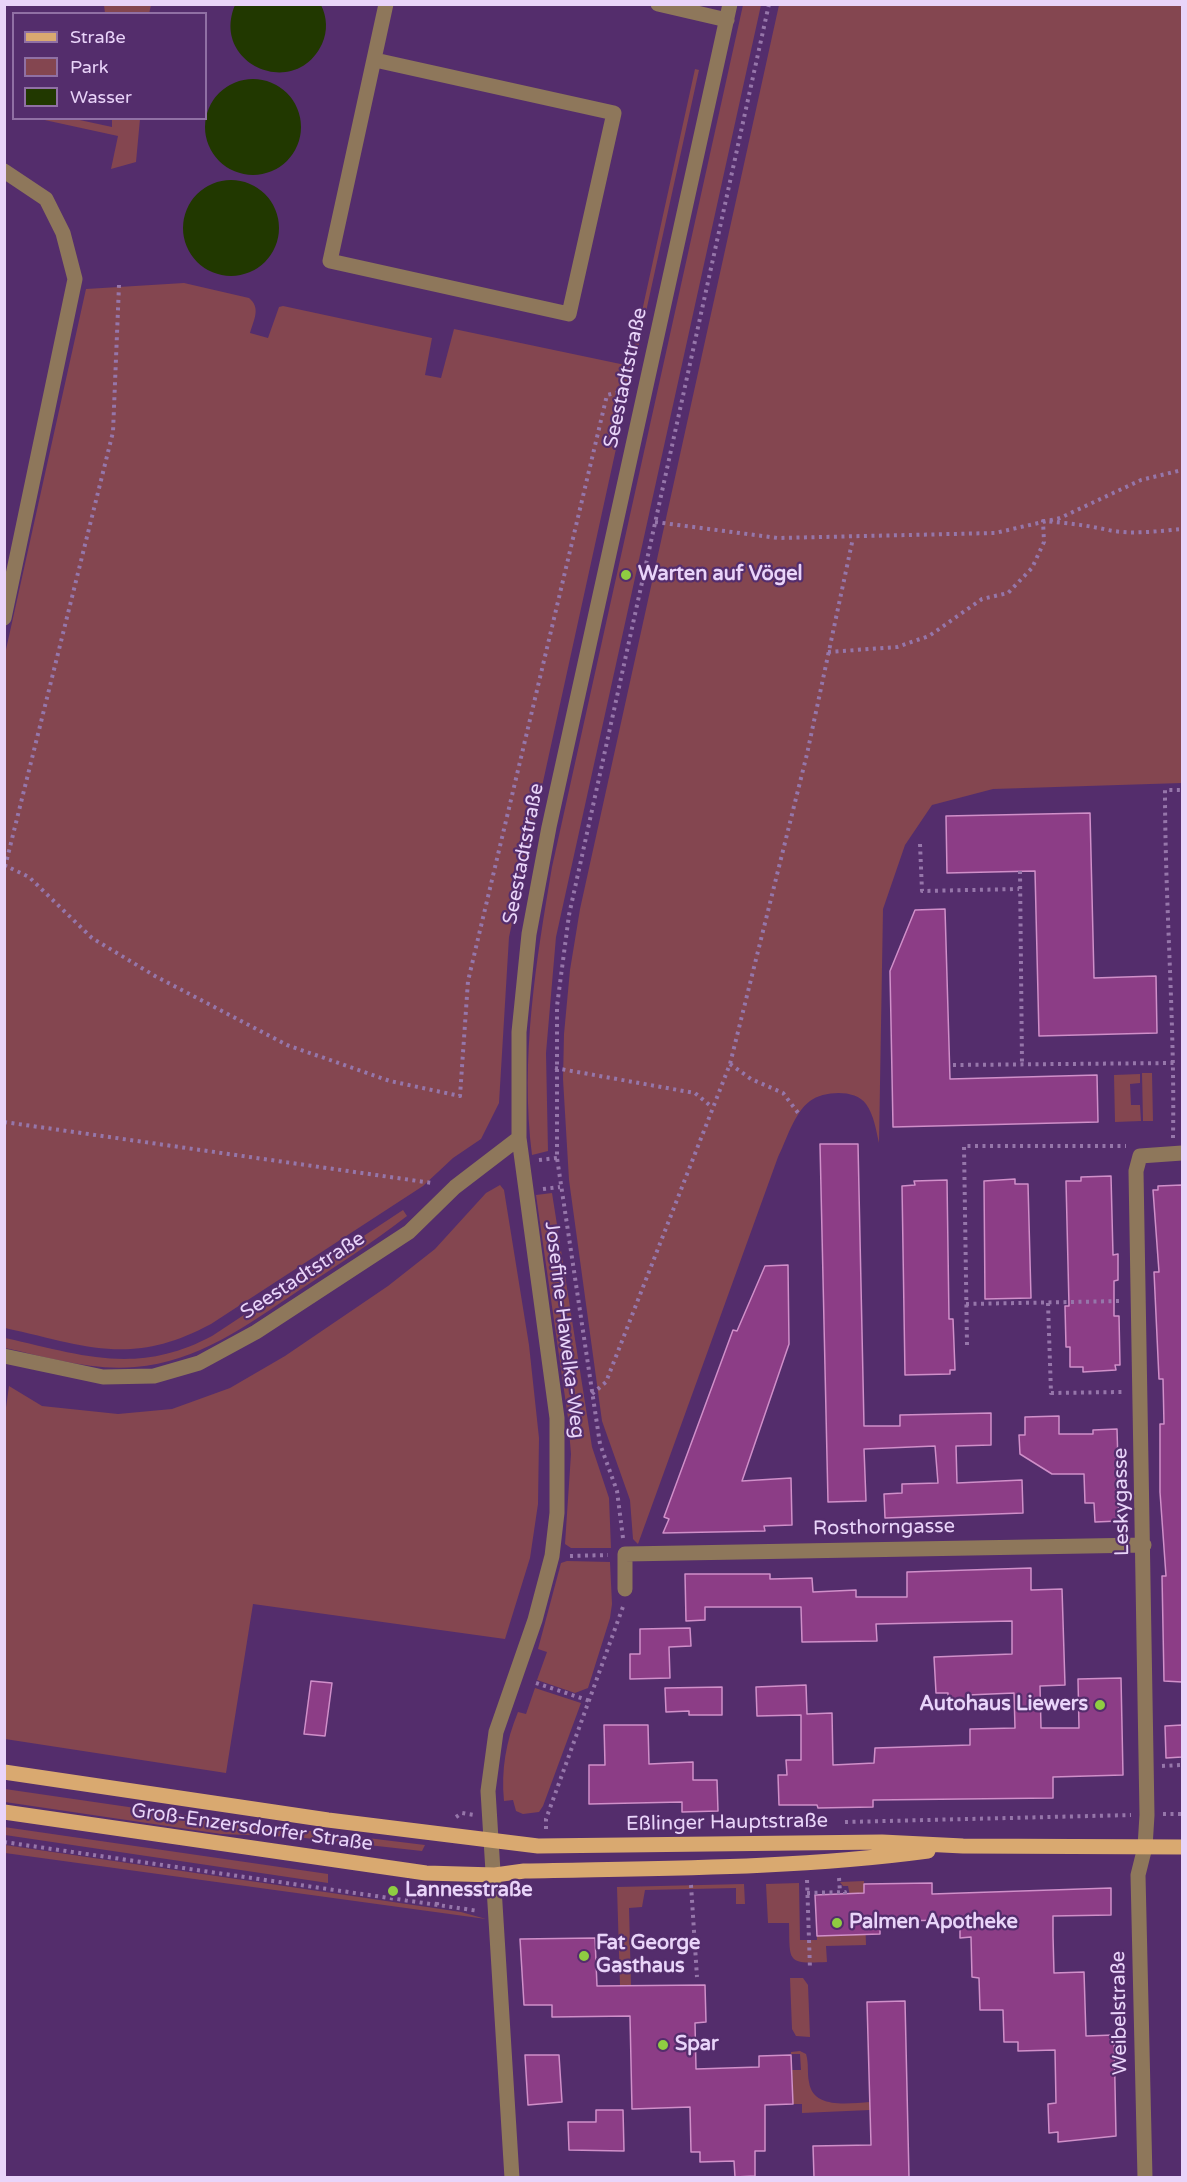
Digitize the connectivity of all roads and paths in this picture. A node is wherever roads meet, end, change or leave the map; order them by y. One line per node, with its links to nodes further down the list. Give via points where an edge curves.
1 (386, 4): 6 (street)
2 (658, 4): 5 (street)
3 (730, 4): 5 (street, Seestadtstraße)
4 (769, 4): 12 (path)
5 (727, 20): 30 (street, Seestadtstraße, via 529,934 519,1032)
6 (375, 60): 6 (street, via 330,261 569,314 614,113)
7 (4, 171): 15 (street, via 46,199 63,233 75,279)
8 (119, 285): 19 (path, via 113,432)
9 (633, 389): 19 (path, via 607,395 468,981 460,1096 390,1081 287,1045 155,976 92,938 29,877)
10 (1182, 470): 11 (path, via 1141,480 1060,518)
11 (1044, 520): 13 (path, via 1109,530 1149,532); 14 (path, via 995,533); 16 (path, via 1044,542 1032,568 1008,593 982,599 929,636 897,647)
12 (655, 522): 14 (path, via 778,538); 26 (path, via 569,915 557,1006)
13 (1182, 528)
14 (852, 538): 16 (path)
15 (4, 618)
16 (828, 652): 23 (path, via 807,754)
17 (1182, 790): 22 (path, via 1165,790 1168,977)
18 (920, 844): 21 (path, via 922,891)
19 (5, 866)
20 (1020, 871): 21 (path)
21 (1018, 890): 24 (path)
22 (1174, 1063): 24 (path); 32 (path)
23 (730, 1064): 27 (path); 28 (path, via 751,1079 783,1093)
24 (1022, 1064): 25 (path)
25 (953, 1065)
26 (555, 1068): 27 (path, via 695,1093); 34 (path)
27 (712, 1107): 42 (path, via 606,1382)
28 (799, 1114)
29 (4, 1122): 33 (path)
30 (519, 1138): 40 (street, Seestadtstraße, via 455,1186 409,1232 256,1332 199,1363 154,1376 103,1377); 45 (street, Josefine-Hawelka-Weg, via 557,1418 559,1458)
31 (1127, 1147): 38 (path, via 963,1146)
32 (1178, 1147): 43 (street, Leskygasse, via 1140,1156 1136,1171)
33 (432, 1183)
34 (560, 1187): 35 (path); 42 (path)
35 (534, 1190)
36 (1130, 1300): 37 (path)
37 (1048, 1303): 38 (path); 41 (path, via 1051,1393)
38 (966, 1304): 39 (path)
39 (967, 1345)
40 (4, 1356)
41 (1132, 1392)
42 (592, 1394): 44 (path, via 600,1444 617,1491)
43 (1144, 1545): 44 (street, Rosthorngasse); 57 (street, Leskygasse)
44 (626, 1554): 45 (path); 46 (street)
45 (552, 1556): 54 (street, Josefine-Hawelka-Weg, via 536,1620 496,1732 488,1791)
46 (625, 1589): 48 (path, via 624,1608)
47 (536, 1683): 48 (path)
48 (590, 1701): 53 (path)
49 (4, 1772): 54 (main road, Groß-Enzersdorfer Straße)
50 (4, 1812): 59 (main road, Groß-Enzersdorfer Straße, via 394,1870)
51 (1156, 1814): 52 (path)
52 (1182, 1814)
53 (546, 1819)
54 (491, 1841): 56 (main road, Eßlinger Hauptstraße, via 538,1846 882,1842); 59 (street)
55 (4, 1842): 67 (path)
56 (963, 1846): 57 (main road, Eßlinger Hauptstraße); 59 (main road, Eßlinger Hauptstraße, via 850,1861)
57 (1145, 1847): 58 (main road, Eßlinger Hauptstraße); 74 (street, Weibelstraße, via 1138,1875)
58 (1182, 1847)
59 (495, 1875): 70 (street)
60 (807, 1878): 65 (path)
61 (839, 1878): 64 (path)
62 (439, 1886): 67 (path)
63 (691, 1889): 72 (path)
64 (840, 1892): 65 (path); 66 (path)
65 (807, 1893): 68 (path)
66 (845, 1894)
67 (437, 1905): 70 (path)
68 (808, 1912): 69 (path); 71 (path)
69 (816, 1912)
70 (497, 1914): 73 (street)
71 (810, 1969)
72 (697, 1977)
73 (512, 2178)
74 (1145, 2178)

